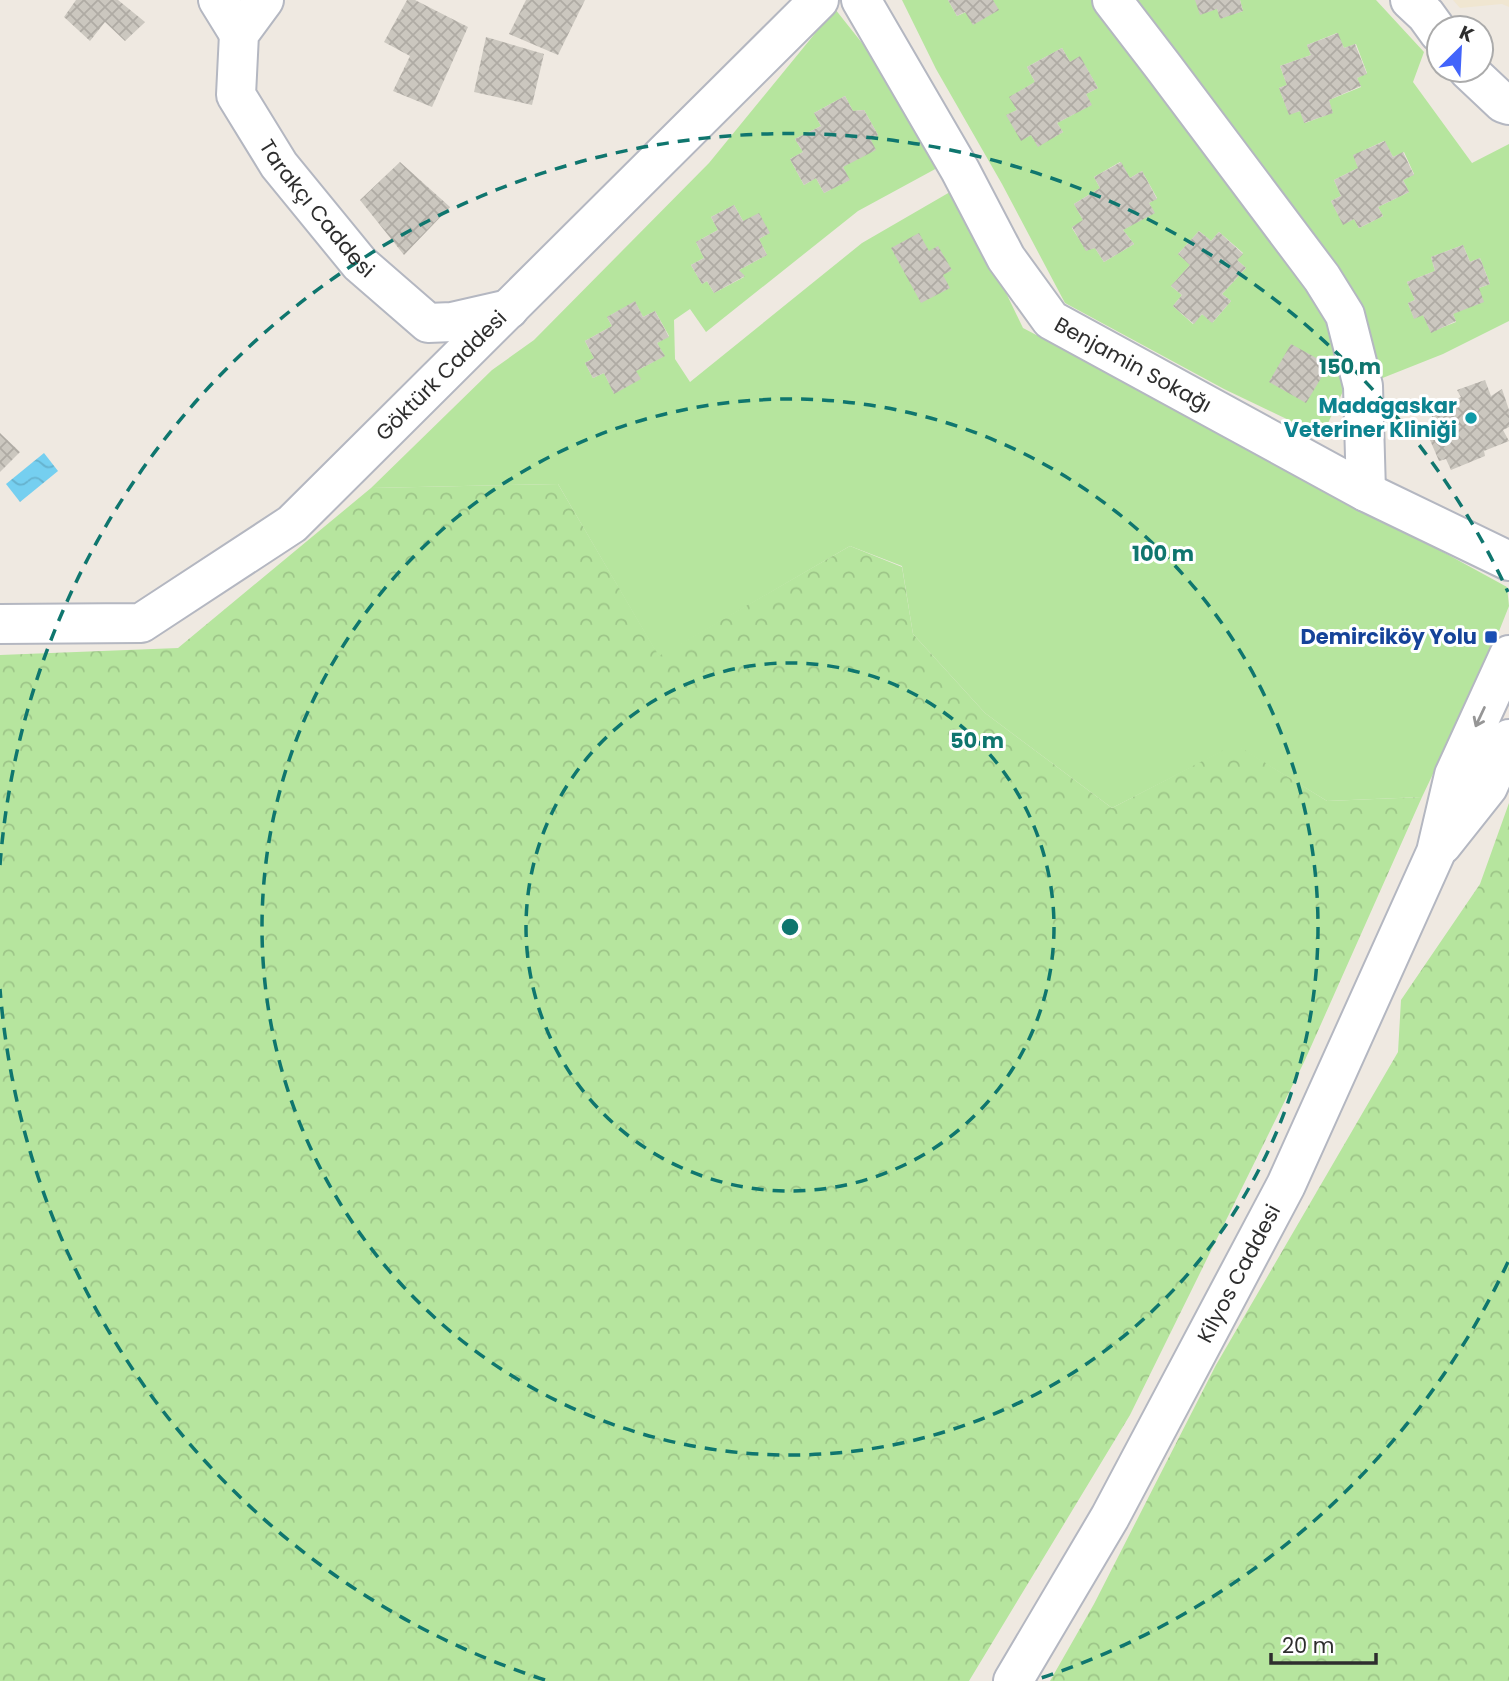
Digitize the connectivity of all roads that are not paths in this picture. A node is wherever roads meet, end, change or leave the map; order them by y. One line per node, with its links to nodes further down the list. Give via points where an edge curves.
1 (218, 0): 8 (street)
2 (264, 0): 8 (street)
3 (819, 0): 11 (street, Göktürk Caddesi)
4 (861, 0): 12 (street, Benjamin Sokağı, via 1006,258 1051,320)
5 (1112, 0): 12 (street, via 1322,278 1345,315 1363,386)
6 (1410, 0): 7 (street)
7 (1425, 14)
8 (239, 34): 11 (street, Tarakçı Caddesi, via 236,95 279,165 360,264 428,323)
9 (1483, 84): 10 (street)
10 (1509, 105)
11 (509, 309): 14 (street, Göktürk Caddesi, via 292,524 141,623)
12 (1366, 492): 13 (street, Benjamin Sokağı)
13 (1509, 561)
14 (0, 624)
15 (1509, 655): 17 (street, Kilyos Caddesi, one-way to 17, via 1454,775)
16 (1509, 739): 17 (street, Kilyos Caddesi, via 1488,787)
17 (1436, 852): 18 (street, Kilyos Caddesi, via 1286,1185 1110,1517)
18 (1013, 1681)

